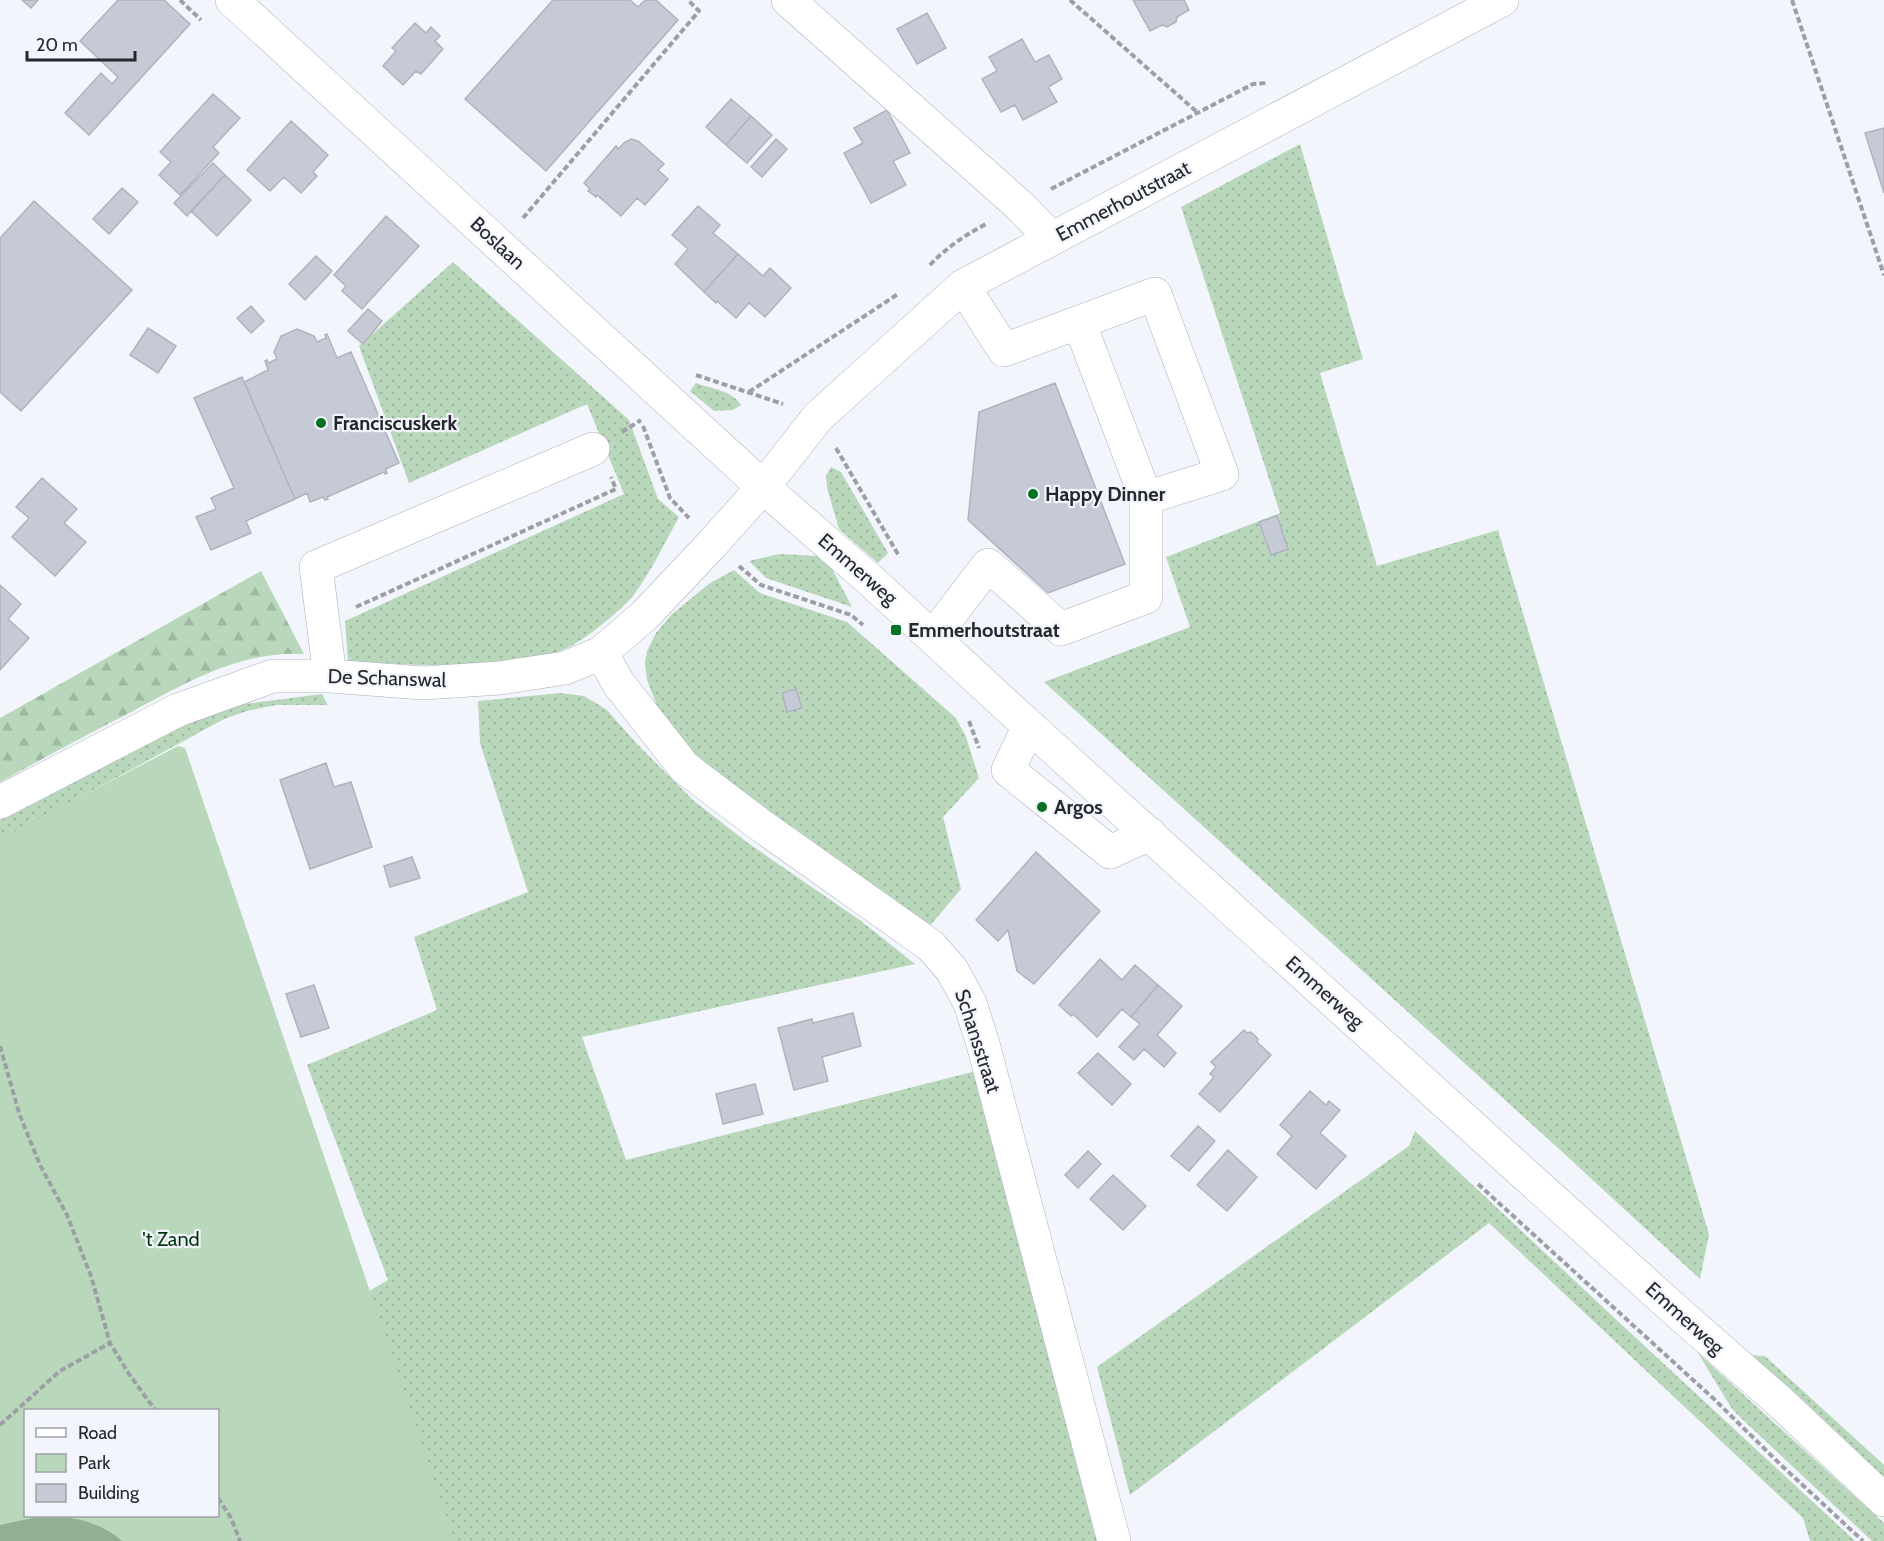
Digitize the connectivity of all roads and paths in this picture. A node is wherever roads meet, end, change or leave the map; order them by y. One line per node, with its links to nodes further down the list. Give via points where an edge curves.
1 (232, 0): 18 (street, Boslaan)
2 (688, 0): 8 (path, via 699,10)
3 (788, 0): 9 (street)
4 (1070, 0): 7 (path)
5 (1502, 0): 9 (street, Emmerhoutstraat)
6 (1792, 0): 10 (path)
7 (1197, 112)
8 (523, 218)
9 (1052, 239): 11 (street, Emmerhoutstraat)
10 (1884, 275)
11 (963, 286): 12 (street, via 1004,350); 15 (street, Emmerhoutstraat)
12 (1079, 322): 19 (street); 19 (street, via 1155,294 1222,474)
13 (693, 374): 14 (path)
14 (749, 392)
15 (818, 417): 18 (street, Emmerhoutstraat); 21 (path, Emmerweg)
16 (641, 420): 20 (path, via 670,498)
17 (601, 458): 22 (path, via 616,489); 26 (street, via 316,567)
18 (763, 487): 20 (street, De Schanswal); 24 (street, Emmerweg)
19 (1146, 498): 24 (street, via 1146,597 1061,629 988,565)
20 (713, 543): 23 (path, Emmerweg, via 761,585 850,615); 25 (street, De Schanswal, via 645,615)
21 (902, 561)
22 (348, 611)
23 (867, 628)
24 (933, 637): 28 (street, Emmerweg)
25 (601, 653): 26 (street, De Schanswal, via 565,668 500,678 423,683); 40 (street, Schansstraat, via 619,684 684,767 931,946 952,970 970,1003 982,1044)
26 (330, 676): 30 (street, De Schanswal, via 273,676 178,710)
27 (962, 714): 29 (path)
28 (1029, 726): 31 (street, Emmerweg); 31 (street, via 1008,770 1110,852)
29 (981, 754)
30 (0, 802)
31 (1150, 834): 38 (street, Emmerweg)
32 (0, 1046): 33 (path, via 19,1113 40,1165 67,1215 91,1276)
33 (110, 1342): 35 (path); 36 (path, via 60,1371)
34 (1714, 1399): 41 (path)
35 (154, 1409)
36 (0, 1425)
37 (219, 1500): 39 (path)
38 (1884, 1500)
39 (240, 1541)
40 (1114, 1541)
41 (1863, 1541)

